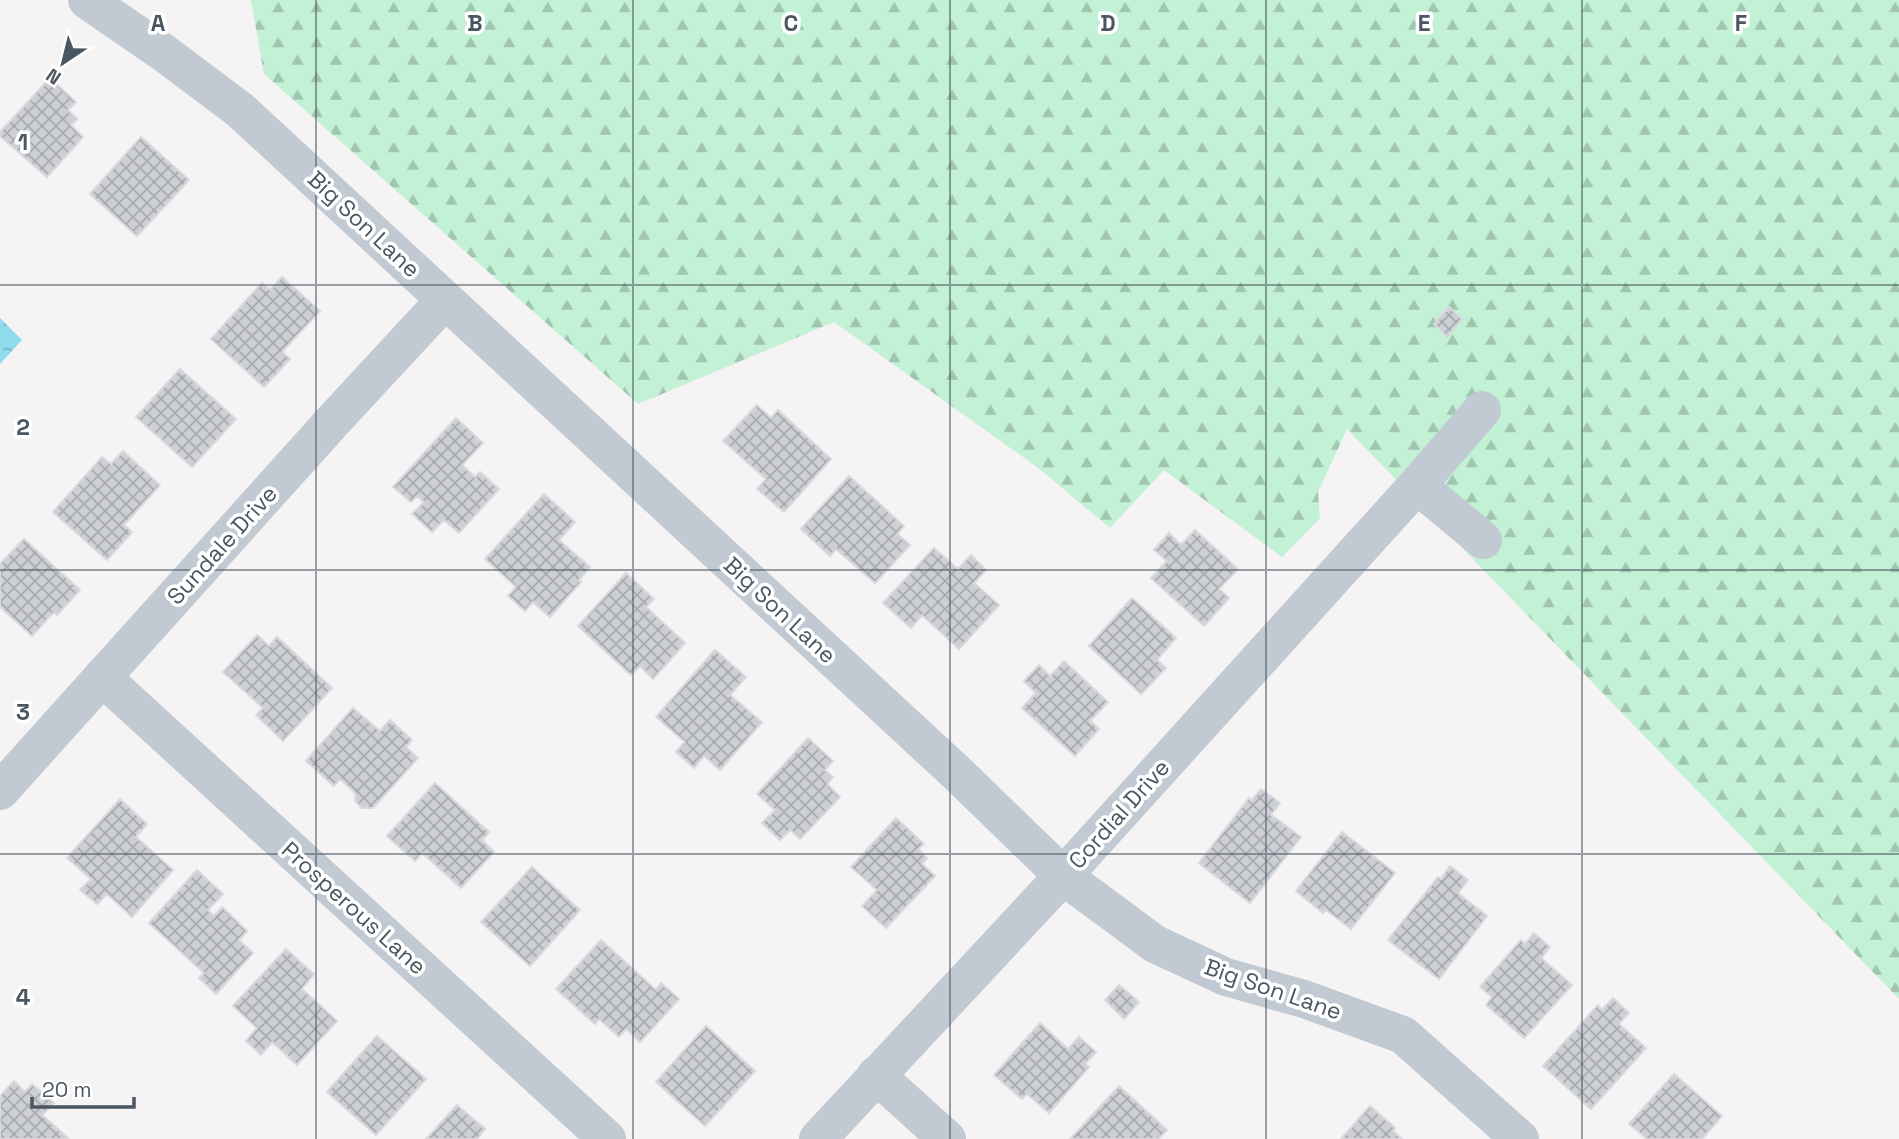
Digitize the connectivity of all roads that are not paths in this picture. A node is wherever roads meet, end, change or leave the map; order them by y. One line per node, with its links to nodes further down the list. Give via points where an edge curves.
1 (88, 0): 2 (street, Big Son Lane, via 240,110)
2 (445, 300): 6 (street, Sundale Drive); 8 (street, Big Son Lane)
3 (1482, 410): 4 (street, Cordial Drive)
4 (1417, 485): 5 (street); 8 (street, Cordial Drive)
5 (1483, 540)
6 (102, 677): 7 (street, Sundale Drive); 10 (street, Prosperous Lane)
7 (0, 791)
8 (1063, 876): 9 (street, Cordial Drive); 13 (street, Big Son Lane, via 1155,944 1226,977 1403,1035)
9 (876, 1074): 11 (street, Cordial Drive); 12 (street)
10 (607, 1139)
11 (818, 1139)
12 (947, 1139)
13 (1520, 1139)

